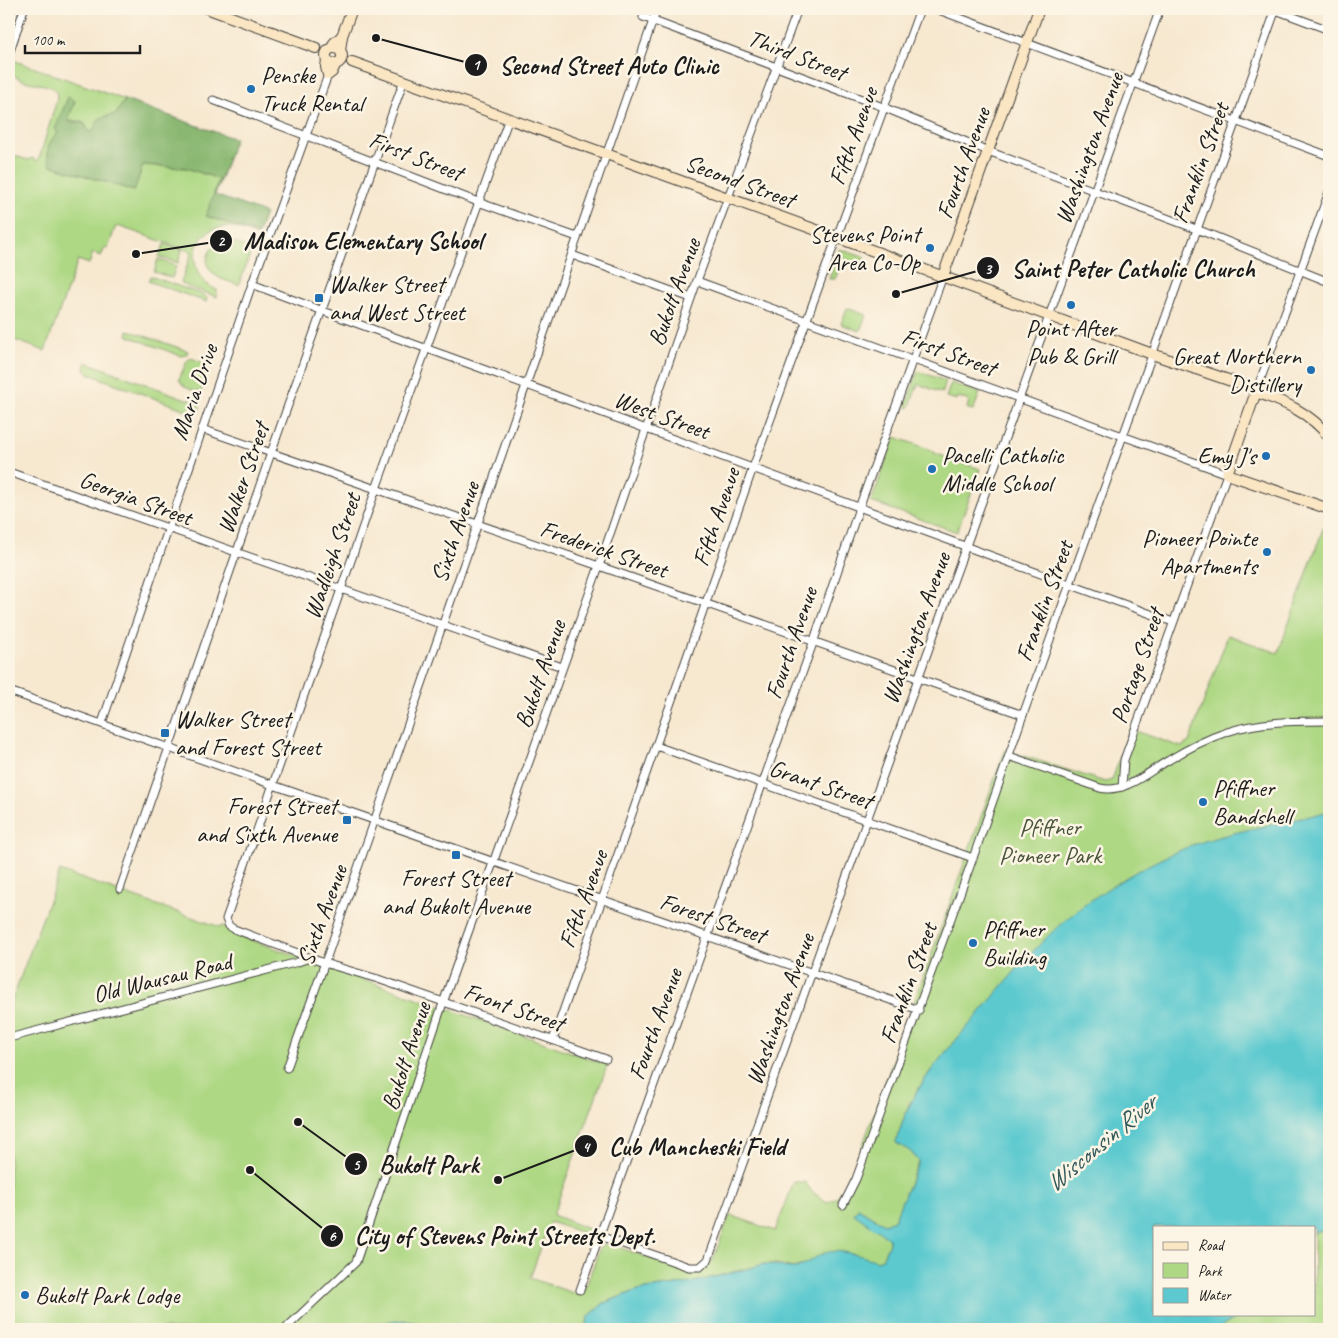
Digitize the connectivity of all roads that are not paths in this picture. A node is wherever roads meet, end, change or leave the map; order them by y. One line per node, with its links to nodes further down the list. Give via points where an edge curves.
1 (24, 9): 15 (street)
2 (209, 9): 16 (street)
3 (352, 9): 16 (street)
4 (658, 9): 12 (street, Sixth Avenue)
5 (798, 9): 17 (street, Bukolt Avenue)
6 (920, 9): 22 (street, Fifth Avenue)
7 (936, 9): 14 (street)
8 (1039, 9): 14 (street, Fourth Avenue)
9 (1160, 9): 20 (street, Washington Avenue)
10 (1275, 9): 13 (street); 24 (street, Franklin Street)
11 (643, 17): 12 (street, Third Street)
12 (653, 21): 17 (street, Third Street); 27 (street, Sixth Avenue)
13 (1329, 30)
14 (1027, 43): 20 (street); 26 (street, Fourth Avenue)
15 (9, 54)
16 (334, 56): 18 (street, via 326,67); 19 (street, Second Street)
17 (775, 67): 22 (street, Third Street); 32 (street, Bukolt Avenue)
18 (328, 75): 25 (street, Maria Drive)
19 (404, 80): 23 (street, Second Street); 29 (street, Walker Street)
20 (1133, 83): 24 (street); 30 (street, Washington Avenue)
21 (213, 100): 25 (street, First Street)
22 (883, 108): 26 (street, Third Street); 36 (street, Fifth Avenue)
23 (509, 118): 27 (street, Second Street); 33 (street, Wadleigh Street)
24 (1235, 121): 28 (street); 34 (street, Franklin Street)
25 (306, 136): 29 (street, First Street); 42 (street, Maria Drive)
26 (988, 151): 30 (street, Third Street); 39 (street, Fourth Avenue)
27 (606, 154): 32 (street, Second Street); 35 (street, Sixth Avenue)
28 (1329, 156)
29 (375, 162): 33 (street, First Street); 44 (street, Walker Street)
30 (1093, 191): 34 (street, Third Street); 45 (street, Washington Avenue)
31 (1329, 192): 38 (street, Portage Street)
32 (728, 198): 36 (street, Second Street); 40 (street, Bukolt Avenue)
33 (478, 202): 35 (street, First Street); 47 (street, Wadleigh Street)
34 (1196, 229): 38 (street, Third Street); 48 (street, Franklin Street)
35 (577, 237): 37 (street, Sixth Avenue)
36 (836, 237): 39 (street, Second Street); 46 (street, Fifth Avenue)
37 (572, 254): 43 (street); 50 (street, Sixth Avenue)
38 (1301, 270): 41 (street, Third Street); 51 (street, Portage Street)
39 (943, 276): 45 (street, Second Street); 49 (street, Fourth Avenue)
40 (697, 281): 43 (street, Bukolt Avenue); 46 (street, First Street)
41 (1329, 282)
42 (252, 284): 44 (street, West Street); 54 (street, Maria Drive)
43 (691, 298): 53 (street, Bukolt Avenue)
44 (322, 311): 47 (street, West Street); 57 (street, Walker Street)
45 (1048, 316): 48 (street, Second Street); 52 (street, Washington Avenue)
46 (805, 320): 49 (street, First Street); 58 (street, Fifth Avenue)
47 (426, 347): 50 (street, West Street); 61 (street, Wadleigh Street)
48 (1152, 354): 51 (street, Second Street); 55 (street, Franklin Street)
49 (912, 360): 52 (street, First Street); 62 (street, Fourth Avenue)
50 (525, 384): 53 (street, West Street); 64 (street, Sixth Avenue)
51 (1256, 392): 56 (street, Second Street, via 1304,413); 60 (street, Portage Street)
52 (1018, 398): 55 (street, First Street); 66 (street, Washington Avenue)
53 (645, 428): 58 (street, West Street); 68 (street, Bukolt Avenue)
54 (202, 429): 57 (street, Frederick Street); 65 (street, Maria Drive)
55 (1123, 436): 60 (street, First Street); 69 (street, Franklin Street)
56 (1329, 437)
57 (271, 453): 61 (street, Frederick Street); 67 (street, Walker Street)
58 (752, 468): 62 (street, West Street); 71 (street, Fifth Avenue)
59 (9, 472): 65 (street, Georgia Street)
60 (1227, 474): 63 (street, First Street); 72 (street, Portage Street)
61 (376, 489): 64 (street, Frederick Street); 70 (street, Wadleigh Street)
62 (859, 508): 66 (street, West Street); 74 (street, Fourth Avenue)
63 (1329, 510)
64 (478, 525): 68 (street, Frederick Street); 73 (street, Sixth Avenue)
65 (167, 528): 67 (street, Georgia Street); 80 (street, Maria Drive)
66 (966, 547): 69 (street, West Street); 76 (street, Washington Avenue)
67 (236, 553): 70 (street, Georgia Street); 82 (street, Walker Street)
68 (599, 566): 71 (street, Frederick Street); 75 (street, Bukolt Avenue)
69 (1070, 585): 72 (street, West Street); 78 (street, Franklin Street)
70 (340, 589): 73 (street, Georgia Street); 85 (street, Wadleigh Street)
71 (705, 604): 74 (street, Frederick Street); 81 (street, Fifth Avenue)
72 (1173, 622): 86 (street, Portage Street, via 1124,760)
73 (443, 625): 75 (street, Georgia Street); 87 (street, Sixth Avenue)
74 (814, 641): 76 (street, Frederick Street); 84 (street, Fourth Avenue)
75 (562, 667): 90 (street, Bukolt Avenue)
76 (919, 677): 78 (street, Frederick Street); 88 (street, Washington Avenue)
77 (9, 691): 80 (street)
78 (1023, 715): 83 (street, Franklin Street)
79 (1329, 721): 86 (street, via 1249,726 1227,732 1197,744)
80 (102, 723): 82 (street)
81 (656, 746): 84 (street, Grant Street); 92 (street, Fifth Avenue)
82 (168, 748): 85 (street); 91 (street, Walker Street)
83 (1009, 756): 86 (street, via 1100,788); 89 (street, Franklin Street)
84 (763, 783): 88 (street, Grant Street); 93 (street, Fourth Avenue)
85 (273, 785): 87 (street); 94 (street, Wadleigh Street, via 226,923 244,934)
86 (1122, 787)
87 (375, 820): 90 (street, Forest Street); 95 (street, Sixth Avenue)
88 (867, 820): 89 (street, Grant Street); 96 (street, Washington Avenue)
89 (973, 858): 98 (street, Franklin Street)
90 (494, 862): 92 (street, Forest Street); 97 (street, Bukolt Avenue)
91 (120, 889)
92 (603, 900): 93 (street, Forest Street); 100 (street, Fifth Avenue)
93 (707, 936): 96 (street, Forest Street); 104 (street, Fourth Avenue)
94 (308, 958): 95 (street); 99 (street, Old Wausau Road)
95 (324, 963): 97 (street, Front Street); 102 (street, Sixth Avenue)
96 (813, 973): 98 (street, Forest Street); 104 (street, Washington Avenue, via 708,1260 700,1266 689,1266)
97 (443, 1003): 100 (street, Front Street); 106 (street, Bukolt Avenue, via 356,1262)
98 (919, 1010): 103 (street, Franklin Street, via 856,1179)
99 (9, 1038)
100 (552, 1040): 101 (street, Front Street)
101 (606, 1059)
102 (287, 1068)
103 (843, 1205)
104 (600, 1236): 105 (street, Fourth Avenue)
105 (580, 1290)
106 (285, 1329)

